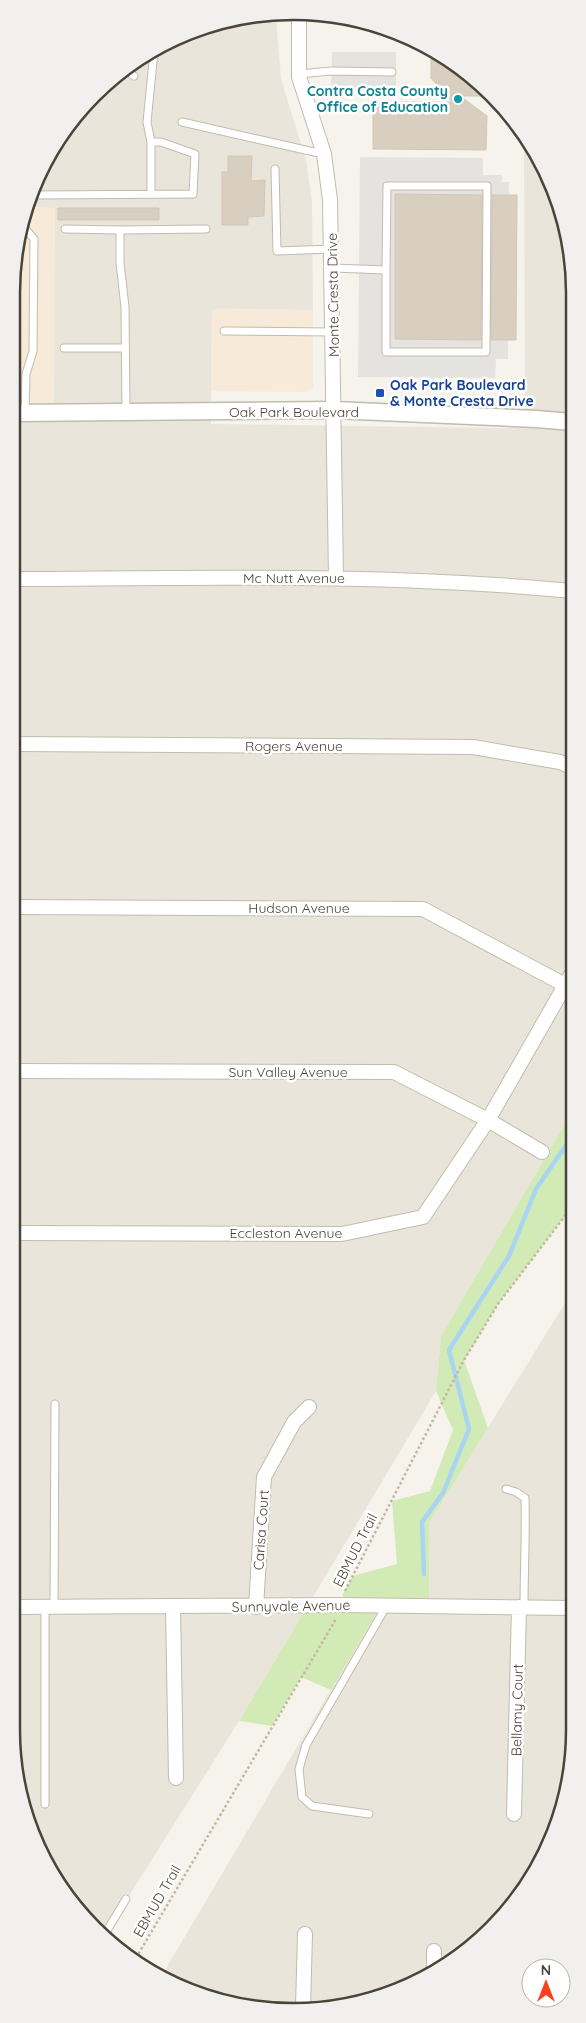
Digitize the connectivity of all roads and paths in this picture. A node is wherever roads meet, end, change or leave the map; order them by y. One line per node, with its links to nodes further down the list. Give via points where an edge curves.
1 (299, 20): 5 (street, Monte Cresta Drive)
2 (153, 59): 8 (lane, via 147,122)
3 (392, 72): 5 (lane)
4 (131, 73): 6 (lane)
5 (300, 74): 9 (street, Monte Cresta Drive)
6 (134, 76)
7 (182, 122): 9 (lane)
8 (151, 142): 11 (lane); 11 (lane, via 161,142 195,154 193,194)
9 (324, 154): 17 (street, Monte Cresta Drive)
10 (276, 169): 17 (lane, via 277,251)
11 (151, 194): 12 (lane)
12 (38, 195)
13 (65, 229): 16 (lane)
14 (206, 229): 16 (lane)
15 (27, 230): 25 (lane, via 34,239 33,351)
16 (120, 230): 23 (lane)
17 (332, 249): 18 (street, Monte Cresta Drive)
18 (333, 268): 19 (lane); 21 (street, Monte Cresta Drive)
19 (386, 270): 19 (lane, via 386,352 486,352 487,186 387,186)
20 (224, 331): 21 (lane)
21 (334, 332): 24 (street, Monte Cresta Drive)
22 (64, 348): 23 (lane)
23 (125, 348): 26 (lane)
24 (334, 410): 26 (street, Oak Park Boulevard); 27 (street, Oak Park Boulevard); 28 (street, Monte Cresta Drive)
25 (20, 413): 26 (street, Oak Park Boulevard)
26 (126, 413)
27 (566, 422)
28 (336, 577): 29 (street, Mc Nutt Avenue); 30 (street, Mc Nutt Avenue, via 502,584)
29 (20, 579)
30 (566, 590)
31 (20, 744): 32 (street, Rogers Avenue, via 472,747)
32 (566, 765)
33 (20, 907): 34 (street, Hudson Avenue, via 423,909)
34 (566, 979)
35 (566, 984): 37 (street, Eccleston Avenue)
36 (20, 1070): 37 (street, Sun Valley Avenue, via 394,1072)
37 (488, 1120): 38 (street, Sun Valley Avenue); 40 (street, Eccleston Avenue, via 423,1218 342,1234)
38 (542, 1152)
39 (566, 1213): 44 (path, EBMUD Trail, via 498,1304 464,1360 343,1594)
40 (20, 1233)
41 (55, 1404): 47 (lane)
42 (310, 1407): 49 (street, Carisa Court, via 294,1422 264,1477)
43 (506, 1489): 50 (lane, via 525,1498 527,1541)
44 (342, 1605): 45 (street, Sunnyvale Avenue); 49 (street, Sunnyvale Avenue); 60 (path, EBMUD Trail)
45 (387, 1605): 50 (street, Sunnyvale Avenue); 54 (lane, via 306,1745 299,1770 302,1797 312,1806)
46 (20, 1606): 47 (street, Sunnyvale Avenue)
47 (49, 1606): 48 (street, Sunnyvale Avenue); 53 (lane)
48 (173, 1606): 49 (street, Sunnyvale Avenue); 52 (street)
49 (256, 1606)
50 (522, 1606): 51 (street, Sunnyvale Avenue); 55 (street, Bellamy Court)
51 (566, 1608)
52 (176, 1778)
53 (45, 1804)
54 (369, 1814)
55 (514, 1814)
56 (126, 1899): 57 (lane)
57 (107, 1930)
58 (305, 1934): 62 (street)
59 (434, 1951): 61 (street)
60 (138, 1955)
61 (434, 1963)
62 (303, 2002)

